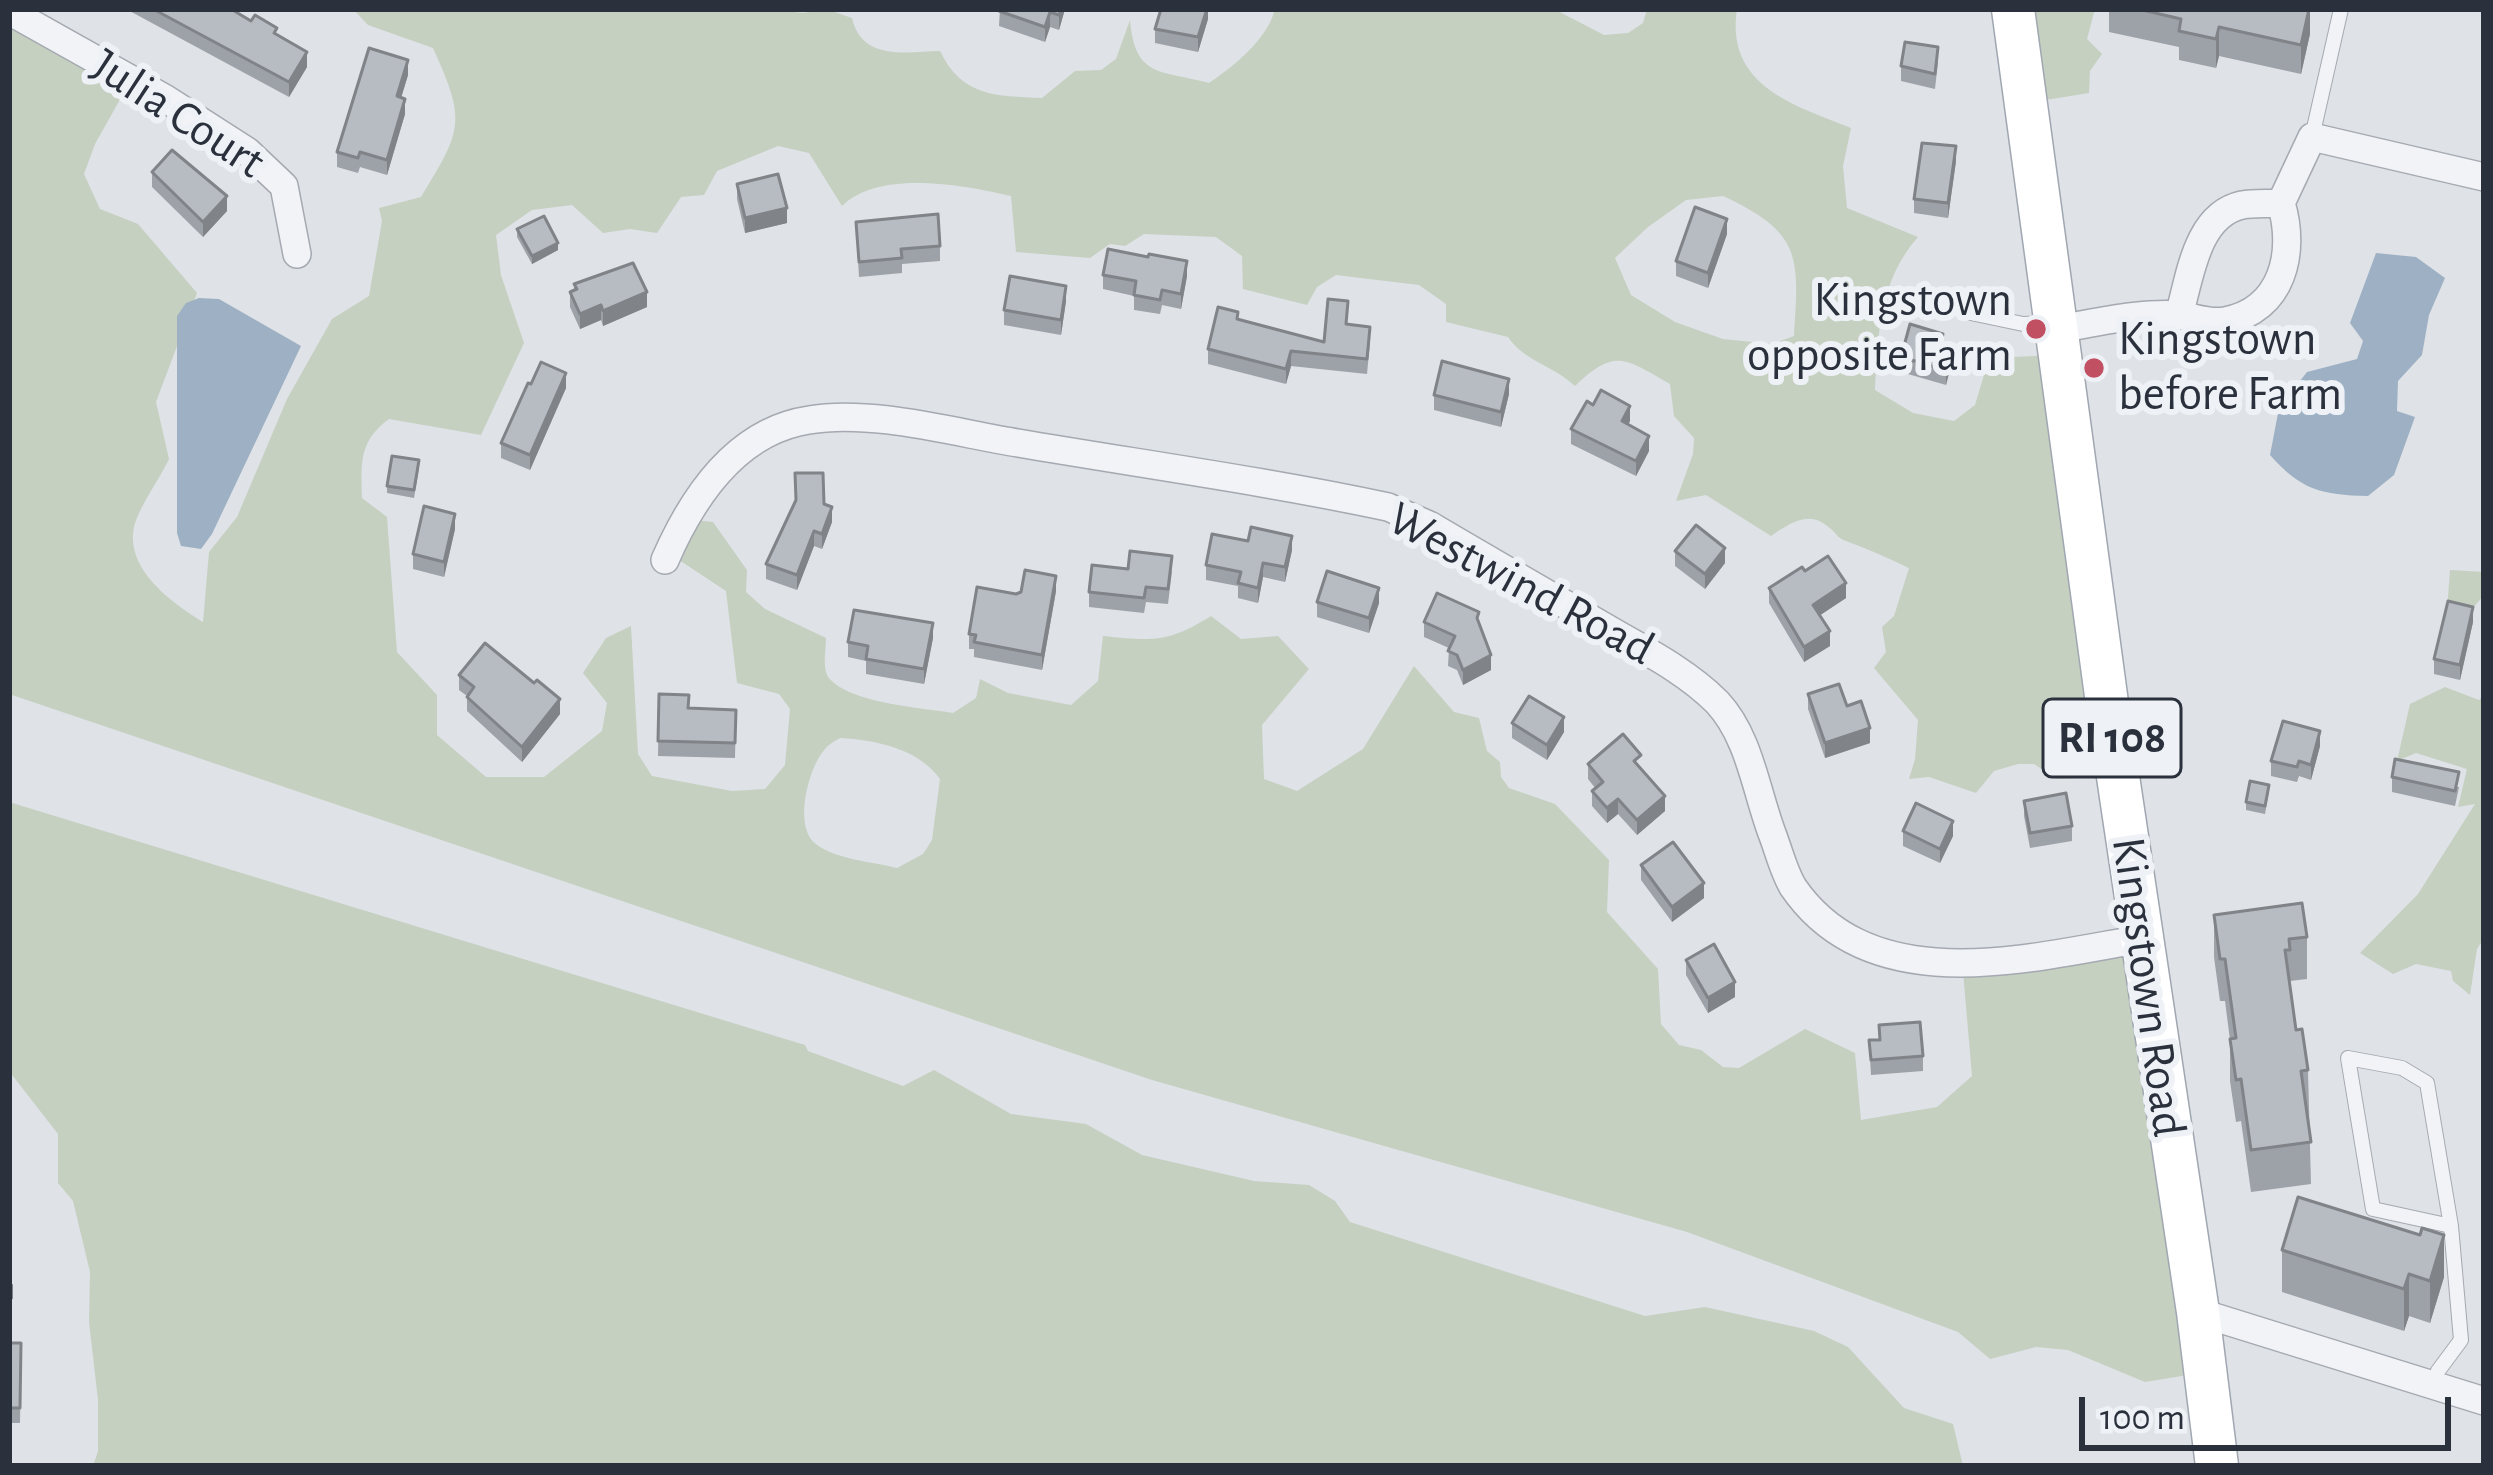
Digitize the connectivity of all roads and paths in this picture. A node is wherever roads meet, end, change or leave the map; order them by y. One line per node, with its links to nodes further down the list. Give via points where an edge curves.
1 (2012, 9): 10 (main road, Kingstown Road / RI 108)
2 (2341, 9): 4 (lane)
3 (9, 11): 7 (street, Julia Court, via 247,151 284,186)
4 (2312, 137): 5 (street); 6 (street)
5 (2484, 177)
6 (2281, 203): 9 (street, via 2242,205 2210,225); 9 (street, via 2288,227 2277,289 2223,321)
7 (297, 254)
8 (1966, 312): 10 (lane)
9 (2179, 315): 10 (street)
10 (2056, 326): 12 (main road, Kingstown Road / RI 108)
11 (665, 560): 12 (street, Westwind Road, via 706,486 735,456 808,420 937,430 1388,507 1682,673 1720,705 1743,741 1792,885 1859,944 1902,960 1939,962 2021,960)
12 (2141, 939): 14 (main road, Kingstown Road / RI 108)
13 (2451, 1226): 13 (lane, via 2373,1209 2348,1058 2402,1068 2428,1083); 15 (lane, via 2461,1340)
14 (2198, 1312): 15 (street); 17 (main road, Kingstown Road / RI 108)
15 (2433, 1385): 16 (street)
16 (2484, 1401)
17 (2217, 1466)

